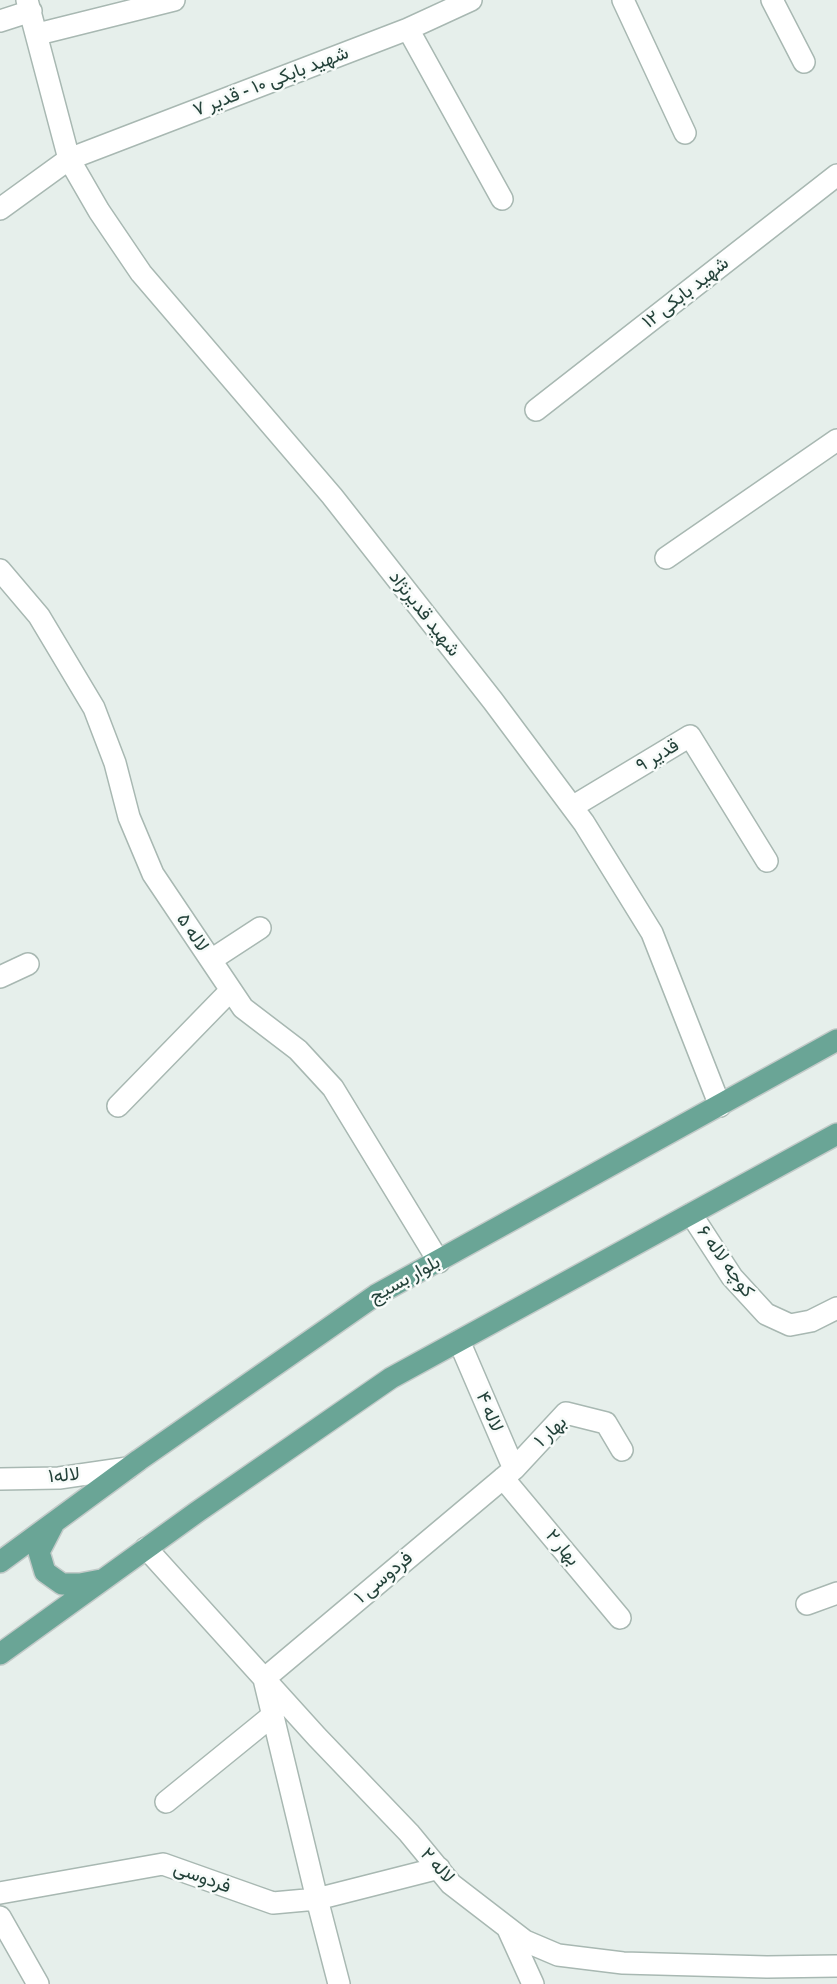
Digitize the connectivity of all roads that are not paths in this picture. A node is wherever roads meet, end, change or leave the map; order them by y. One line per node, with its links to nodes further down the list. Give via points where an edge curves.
1 (174, 0): 8 (street)
2 (471, 0): 7 (street, شهید بابکی ۱۰ - قدیر ۷)
3 (623, 0): 10 (street)
4 (772, 0): 9 (street)
5 (29, 6): 6 (street); 8 (street, شهید قدیرنژاد)
6 (0, 22)
7 (408, 29): 11 (street, شهید بابکی ۱۰ - قدیر ۷); 13 (street)
8 (38, 34): 11 (street, شهید قدیرنژاد)
9 (804, 62)
10 (685, 134)
11 (69, 159): 14 (street, شهید بابکی ۱۰ - قدیر ۷); 19 (street, شهید قدیرنژاد, via 141,273 332,496)
12 (837, 175): 15 (street, شهید بابکی ۱۲)
13 (502, 199)
14 (0, 209)
15 (536, 410)
16 (837, 440): 17 (street)
17 (666, 558)
18 (0, 569): 22 (street, لاله ۵, via 39,615 94,708 129,817 153,874)
19 (572, 807): 20 (street, قدیر ۹, via 690,736); 28 (street, شهید قدیرنژاد, via 652,933)
20 (767, 861)
21 (260, 928): 22 (street)
22 (211, 960): 25 (street, لاله ۵)
23 (28, 964): 24 (street)
24 (0, 976)
25 (231, 990): 27 (street); 31 (street, لاله ۵, via 243,1008 298,1049 332,1088)
26 (837, 1040): 28 (main road, بلوار بسیج)
27 (118, 1106)
28 (720, 1106): 31 (main road, بلوار بسیج)
29 (837, 1134): 30 (main road)
30 (691, 1214): 32 (street, کوچه لاله ۶, via 732,1277 766,1314 790,1325); 33 (main road)
31 (439, 1262): 35 (main road, بلوار بسیج, via 376,1295)
32 (837, 1308)
33 (459, 1341): 36 (street, لاله ۴); 39 (main road, via 391,1378)
34 (622, 1450): 36 (street, بهار ۱, via 606,1423 566,1413)
35 (128, 1468): 37 (street, لاله۱, via 59,1478); 38 (main road, بلوار بسیج)
36 (509, 1474): 44 (street, بهار ۲); 46 (street, فردوسی ۱)
37 (0, 1479)
38 (58, 1518): 40 (main road, بلوار بسیج); 41 (main road, via 39,1552 45,1572 62,1584)
39 (146, 1548): 41 (main road); 46 (street, لاله ۲)
40 (0, 1562)
41 (103, 1580): 45 (main road)
42 (837, 1593): 43 (street)
43 (807, 1604)
44 (620, 1618)
45 (0, 1654)
46 (264, 1679): 47 (street); 49 (street, لاله ۲)
47 (273, 1715): 48 (street); 51 (street)
48 (166, 1802)
49 (439, 1868): 51 (street, فردوسی); 53 (street, لاله ۲, via 451,1884)
50 (0, 1893): 51 (street, فردوسی, via 163,1864 272,1903)
51 (317, 1899): 56 (street)
52 (0, 1917): 55 (street)
53 (507, 1927): 54 (street, لاله ۲, via 525,1941 558,1955 623,1963); 57 (street)
54 (837, 1966)
55 (38, 1984)
56 (339, 1984)
57 (533, 1984)

